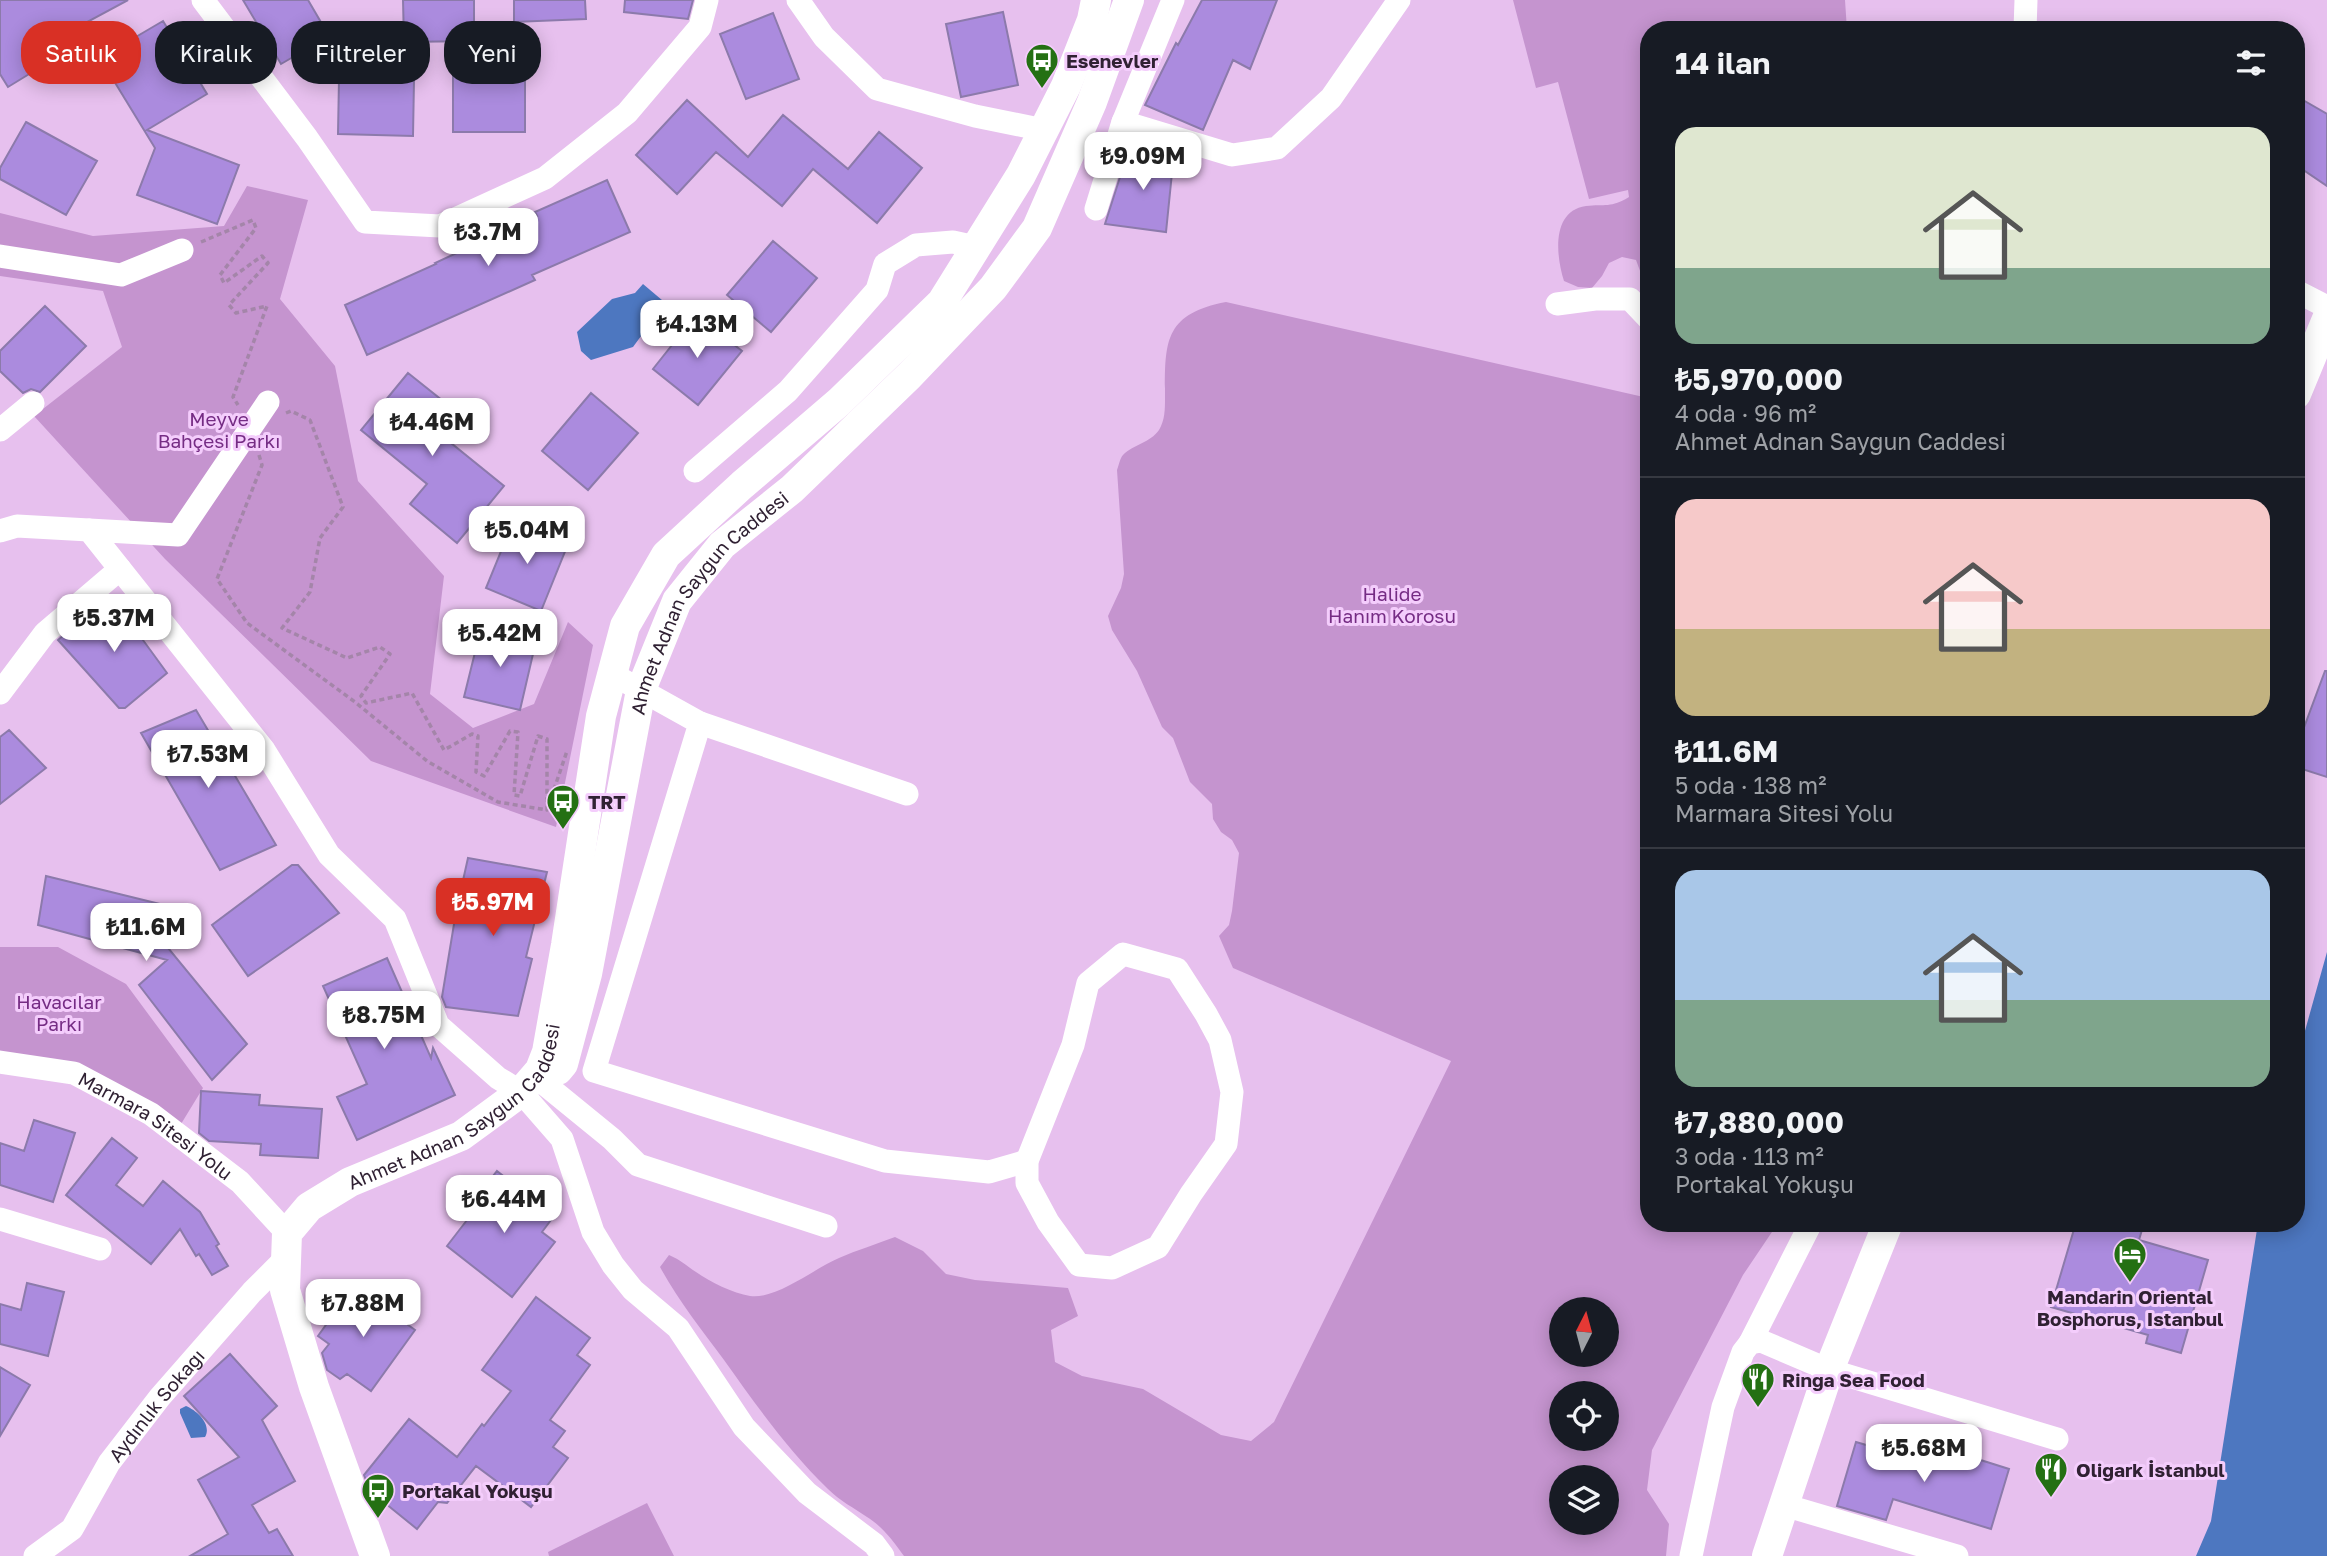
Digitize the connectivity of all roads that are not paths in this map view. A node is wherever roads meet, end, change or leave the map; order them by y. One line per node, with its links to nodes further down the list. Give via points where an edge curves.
1 (203, 0): 2 (street, via 365,222 440,226 545,178 627,113 700,27)
2 (708, 0)
3 (798, 0): 11 (street, via 824,37 877,89)
4 (1096, 0): 11 (main road, Ahmet Adnan Saygun Caddesi, via 1084,41)
5 (1129, 0): 31 (main road, Ahmet Adnan Saygun Caddesi, via 1097,89 1037,228 993,288 909,376 792,489 722,545 677,601)
6 (1173, 0): 10 (street)
7 (1399, 0): 10 (street, via 1331,98 1277,148 1232,155)
8 (2026, 0): 9 (street)
9 (2025, 21)
10 (1123, 122): 12 (street)
11 (1044, 130): 13 (main road, Ahmet Adnan Saygun Caddesi)
12 (1096, 209)
13 (976, 247): 26 (street, via 953,242 916,245 885,264 877,290 788,391); 30 (main road, Ahmet Adnan Saygun Caddesi, via 942,302 839,402 666,555 625,626)
14 (182, 250): 15 (street, via 121,275)
15 (0, 256)
16 (2305, 296): 18 (street)
17 (1557, 304): 19 (street, via 1630,299)
18 (2327, 309): 21 (main road)
19 (1640, 310)
20 (2327, 319): 22 (main road)
21 (2305, 335)
22 (2305, 372)
23 (268, 402): 27 (street, via 178,535)
24 (33, 403): 25 (street)
25 (0, 430)
26 (695, 471)
27 (89, 530): 28 (street, via 17,526); 29 (street)
28 (0, 531)
29 (120, 569): 32 (street, via 45,633); 36 (street, via 264,750 330,855 395,919 438,1025 498,1078)
30 (612, 674): 31 (street); 36 (main road, Ahmet Adnan Saygun Caddesi, via 601,716 547,1052)
31 (641, 690): 33 (street); 36 (main road, Ahmet Adnan Saygun Caddesi, via 587,974 563,1064)
32 (0, 693)
33 (700, 723): 34 (street); 37 (street, via 594,1071 885,1161 989,1172)
34 (907, 794)
35 (0, 1062): 42 (street, Marmara Sitesi Yolu, via 74,1073 151,1114 240,1182)
36 (533, 1094): 39 (street, via 612,1139 638,1166); 42 (main road, Ahmet Adnan Saygun Caddesi, via 484,1142 426,1169 350,1182 309,1207); 50 (street, via 562,1139 593,1232 613,1265 633,1290 678,1328 744,1427 807,1493)
37 (1027, 1161): 37 (street, via 1027,1183 1079,1265 1112,1268 1158,1247 1226,1144 1232,1092 1220,1040 1177,968 1123,954 1088,982 1073,1045)
38 (0, 1219): 43 (street)
39 (826, 1226)
40 (1806, 1232): 44 (street)
41 (1884, 1232): 45 (main road)
42 (287, 1245): 48 (street, Aydınlık Sokağı, via 109,1463 72,1529); 49 (main road, via 285,1290 314,1387)
43 (100, 1249)
44 (1751, 1343): 45 (street, via 1760,1341); 51 (street, via 1743,1352 1723,1407)
45 (1829, 1370): 46 (street); 47 (main road)
46 (2057, 1439)
47 (1784, 1505): 52 (main road); 53 (street)
48 (35, 1556)
49 (375, 1556)
50 (883, 1556)
51 (1691, 1556)
52 (1767, 1556)
53 (1957, 1556)

